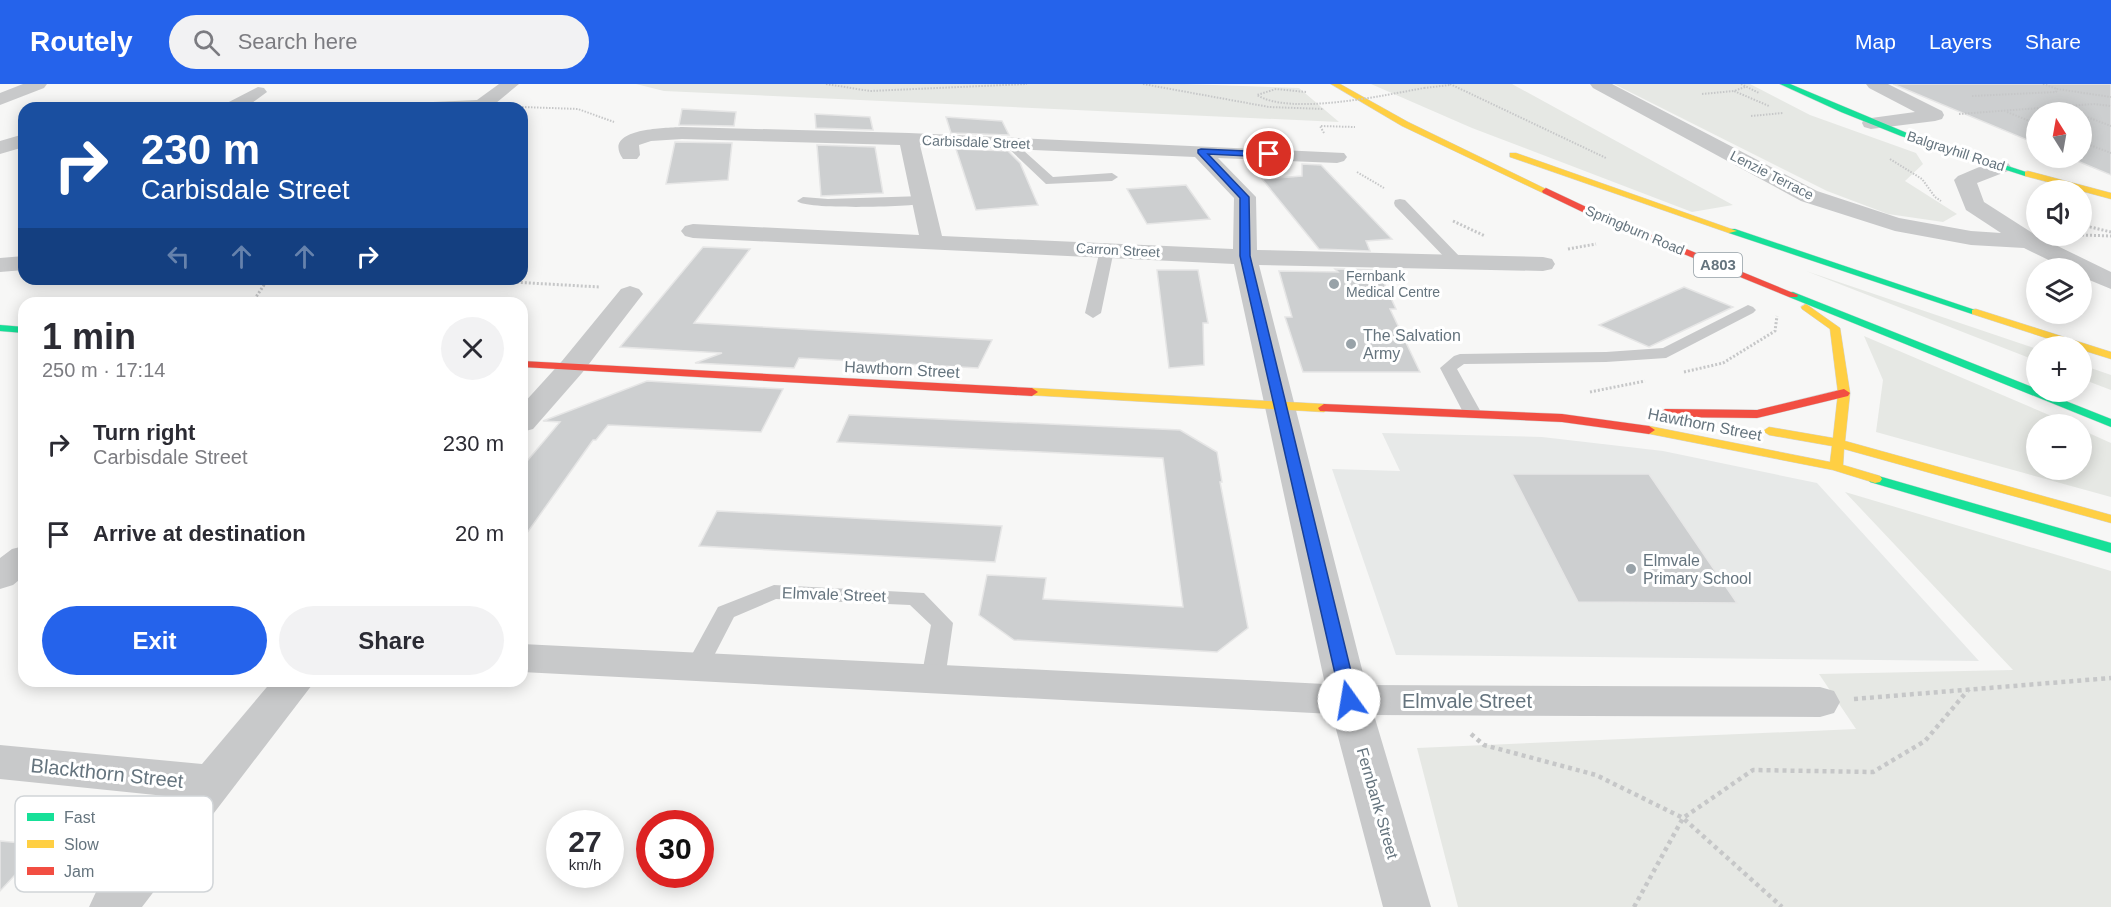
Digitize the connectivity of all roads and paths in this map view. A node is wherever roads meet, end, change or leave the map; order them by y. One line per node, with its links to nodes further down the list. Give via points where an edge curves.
1 (38, 84): 23 (street)
2 (510, 84): 25 (street)
3 (826, 84): 4 (path, via 870,91)
4 (1026, 84)
5 (1143, 84): 33 (path, via 1269,107)
6 (1335, 84): 88 (main road, Springburn Road / A803, via 1405,124 1596,215)
7 (1362, 84): 32 (main road)
8 (1599, 84): 77 (street, Lenzie Terrace, via 1809,196 1895,224 1971,238)
9 (1742, 84): 19 (path)
10 (1784, 84): 41 (main road, Balgrayhill Road)
11 (1875, 84): 37 (street, Balgrayhill Road)
12 (2043, 84): 14 (path)
13 (1451, 85): 17 (path, bridge, via 1296,105 1267,102 1257,94 1276,89)
14 (2057, 89): 20 (path); 22 (path)
15 (1734, 91): 18 (path)
16 (258, 92): 24 (street)
17 (1316, 94)
18 (1702, 94)
19 (1764, 96)
20 (1972, 96)
21 (1325, 97): 28 (path)
22 (2111, 97)
23 (0, 100)
24 (242, 102)
25 (486, 102)
26 (1753, 102): 27 (path)
27 (1759, 102)
28 (1345, 104)
29 (2092, 104): 30 (path)
30 (2111, 106)
31 (528, 107): 46 (path, via 578,109)
32 (1403, 107)
33 (1334, 109)
34 (2026, 109): 35 (path)
35 (2004, 111): 37 (path); 40 (path)
36 (1784, 113): 38 (path)
37 (1935, 115): 41 (street, Balgrayhill Road)
38 (1751, 116)
39 (2092, 119): 42 (path)
40 (2026, 120)
41 (1871, 123): 61 (main road, Balgrayhill Road)
42 (2111, 126)
43 (1360, 127): 58 (path, via 1320,126)
44 (0, 131): 47 (street)
45 (1452, 131): 54 (main road, Springburn Road)
46 (648, 135): 48 (street, Carbisdale Street); 56 (street, via 629,142)
47 (18, 136)
48 (909, 139): 50 (street, Carbisdale Street); 65 (street)
49 (18, 140): 52 (street)
50 (1009, 143): 53 (street, Carbisdale Street); 62 (lane, via 1050,181)
51 (2092, 146): 55 (path)
52 (0, 148)
53 (1201, 152): 58 (street, Carbisdale Street); 81 (street, Fernbank Street, via 1245,197)
54 (1499, 152): 69 (main road, Springburn Road); 93 (main road)
55 (2111, 153)
56 (630, 155)
57 (1884, 156): 60 (path)
58 (1337, 157): 64 (path)
59 (1895, 166): 60 (path)
60 (1902, 166): 67 (path, via 1922,179)
61 (2001, 167): 63 (main road, Balgrayhill Road); 75 (street, via 1965,180 1973,203)
62 (1112, 177)
63 (2111, 196)
64 (1396, 197): 82 (lane)
65 (923, 200): 66 (lane); 76 (street)
66 (803, 201)
67 (1948, 207)
68 (1444, 216): 74 (path)
69 (1652, 218)
70 (2092, 228): 72 (path)
71 (693, 231): 76 (street, Carron Street)
72 (2111, 234): 73 (path)
73 (2092, 235)
74 (1486, 236)
75 (2026, 239)
76 (932, 241): 80 (street, Carron Street)
77 (2026, 241)
78 (1604, 243): 84 (path, via 1528,256)
79 (2039, 246): 86 (street)
80 (1107, 250): 81 (street, Carron Street); 92 (lane)
81 (1245, 256): 82 (street, Carron Street); 101 (street, Fernbank Street)
82 (1457, 262): 84 (street, Carron Street)
83 (18, 264): 85 (street)
84 (1543, 264)
85 (0, 265)
86 (2111, 282)
87 (528, 283): 89 (path, via 596,287)
88 (1786, 293): 98 (main road, A803, via 1835,328); 104 (main road, Springburn Road / A803)
89 (630, 294): 95 (street)
90 (1748, 310): 102 (lane, via 1666,353 1460,360 1448,368)
91 (1770, 310): 96 (path, via 1777,315 1775,331 1723,363)
92 (1093, 313)
93 (2111, 356)
94 (528, 364): 95 (main road, Hawthorn Street)
95 (572, 367): 101 (main road, Hawthorn Street); 103 (street)
96 (1678, 373)
97 (1645, 381): 99 (path)
98 (1844, 393): 105 (main road, A803); 105 (main road, Hawthorn Street, via 1757,414 1659,412)
99 (1579, 394)
100 (1428, 398): 101 (main road, Hawthorn Street)
101 (1281, 406): 102 (main road, Hawthorn Street); 115 (street, Fernbank Street)
102 (1473, 414): 106 (main road, Hawthorn Street, via 1562,418 1651,430)
103 (528, 416)
104 (2111, 423)
105 (1838, 443): 106 (main road, A803); 107 (main road, Hawthorn Street)
106 (1836, 467): 108 (main road, Hawthorn Street)
107 (2111, 519)
108 (2111, 548)
109 (528, 658): 110 (street, Elmvale Street)
110 (696, 669): 112 (street, Elmvale Street); 112 (lane, Elmvale Street, via 726,612 774,592 904,597 916,598 942,623)
111 (2111, 678): 114 (path)
112 (933, 679): 115 (street, Elmvale Street)
113 (290, 687): 119 (street)
114 (1969, 689): 117 (path); 121 (path, via 1925,741 1873,772 1753,770)
115 (1349, 700): 116 (street, Elmvale Street); 124 (street, Fernbank Street)
116 (1427, 701): 117 (street, Elmvale Street); 121 (path, via 1484,745 1596,775)
117 (1820, 702)
118 (0, 762): 119 (street, Blackthorn Street)
119 (213, 783): 120 (street)
120 (203, 796)
121 (1683, 818): 125 (path); 126 (path)
122 (125, 892): 123 (street)
123 (113, 907)
124 (1407, 907)
125 (1634, 907)
126 (1782, 907)

